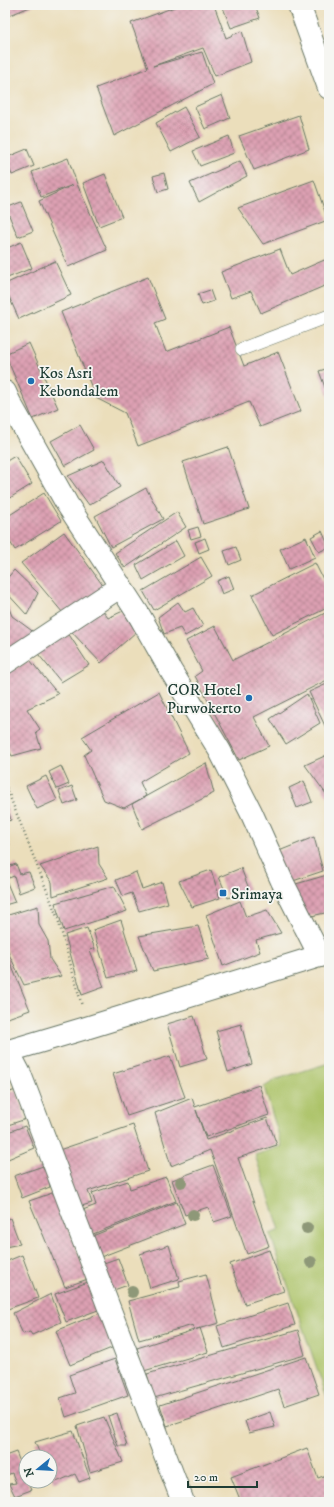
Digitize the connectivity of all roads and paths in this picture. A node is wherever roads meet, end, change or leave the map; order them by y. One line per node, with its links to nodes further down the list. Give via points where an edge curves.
1 (300, 5): 2 (street)
2 (329, 88)
3 (329, 316): 4 (lane)
4 (242, 350)
5 (5, 392): 6 (street, via 67,504)
6 (121, 586): 7 (street); 9 (street, via 220,751 282,881)
7 (5, 663)
8 (5, 784): 10 (path, via 58,919)
9 (324, 954): 10 (street)
10 (86, 1028): 11 (street)
11 (7, 1051): 12 (street, via 20,1074)
12 (183, 1502)

